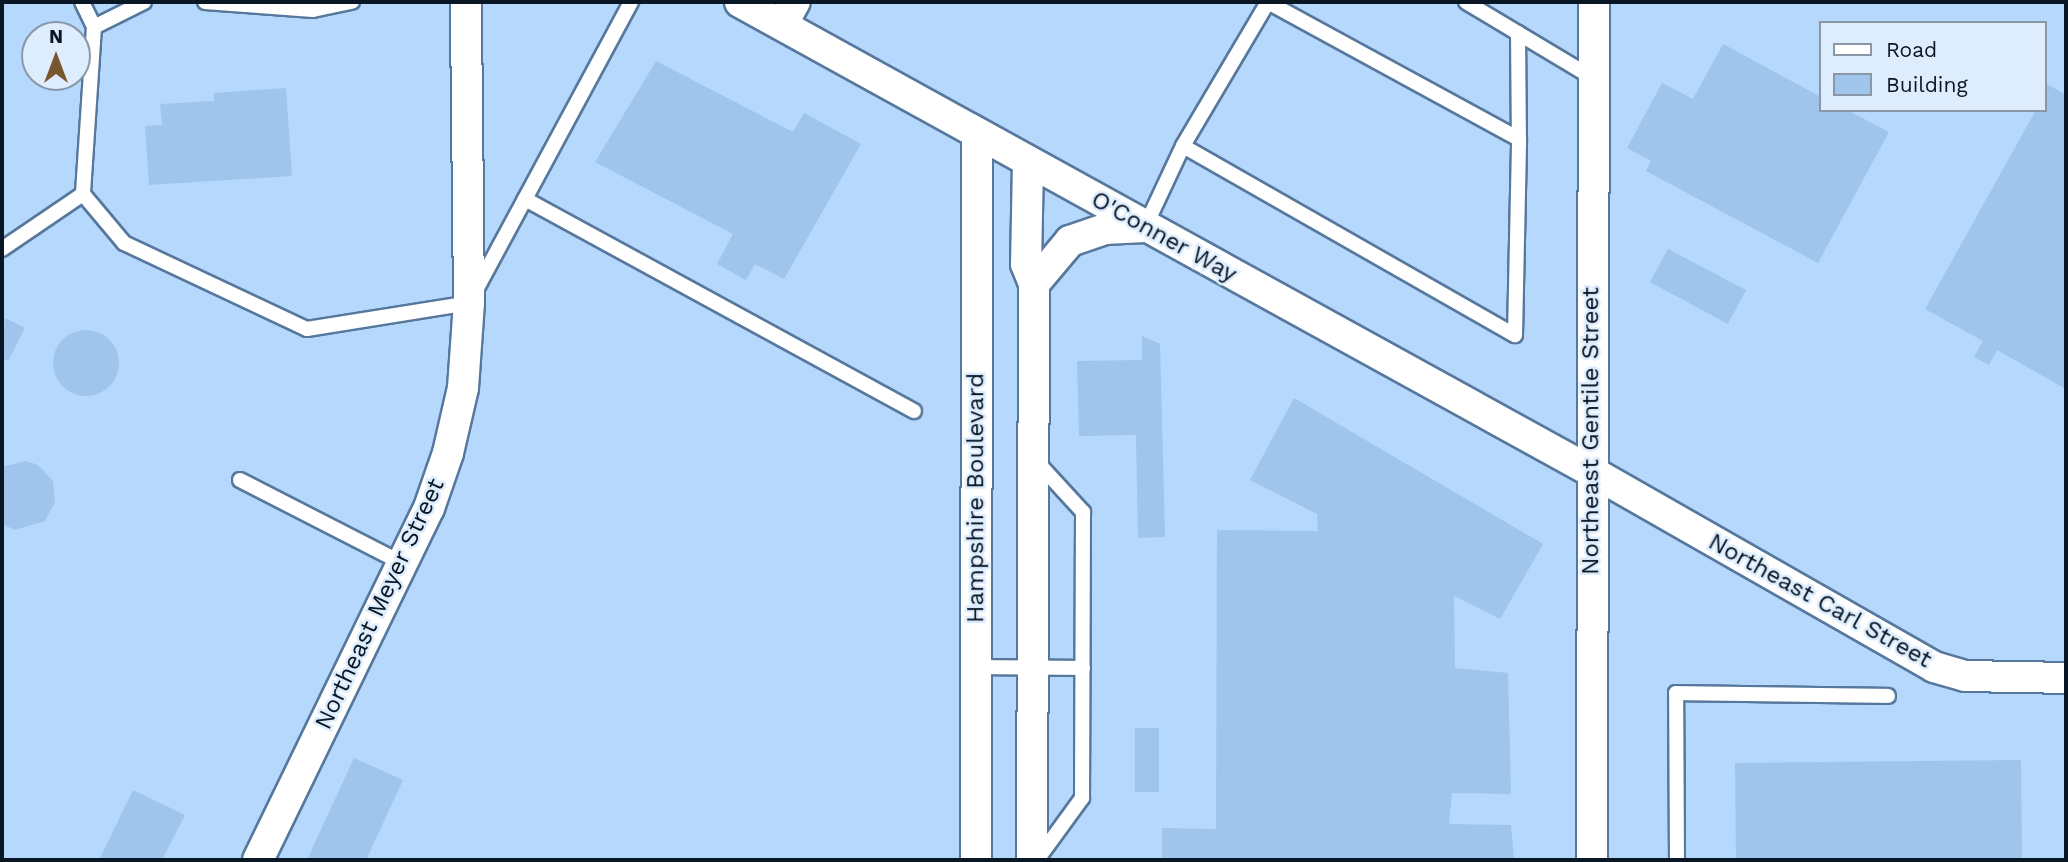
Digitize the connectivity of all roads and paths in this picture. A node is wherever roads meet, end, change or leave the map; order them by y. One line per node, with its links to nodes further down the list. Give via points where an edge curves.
1 (82, 2): 11 (lane)
2 (144, 2): 11 (lane)
3 (205, 2): 4 (lane, via 313,10)
4 (352, 2)
5 (466, 2): 23 (street, Northeast Meyer Street)
6 (631, 2): 19 (lane)
7 (740, 2): 10 (street, O'Conner Way)
8 (1466, 2): 12 (lane)
9 (1594, 2): 13 (street, Northeast Gentile Street)
10 (789, 13): 14 (street, O'Conner Way)
11 (94, 27): 18 (lane)
12 (1518, 33): 13 (lane); 15 (lane)
13 (1593, 78): 26 (street, Northeast Gentile Street)
14 (977, 136): 17 (street, O'Conner Way); 29 (street, Hampshire Boulevard)
15 (1519, 139): 16 (lane, via 1268,2); 16 (lane, via 1515,335)
16 (1183, 146): 20 (lane)
17 (1028, 162): 20 (street, O'Conner Way); 22 (street, via 1026,264)
18 (83, 194): 21 (lane); 23 (lane, via 124,243 307,329)
19 (525, 199): 23 (lane); 24 (lane)
20 (1145, 227): 22 (street, via 1105,229 1070,241); 26 (street, O'Conner Way)
21 (2, 249)
22 (1034, 284): 25 (street)
23 (469, 303): 28 (street, Northeast Meyer Street, via 463,388 448,453)
24 (914, 411)
25 (1033, 458): 30 (street); 31 (lane, via 1083,512)
26 (1589, 470): 32 (street, Northeast Carl Street, via 1934,667 1965,676); 38 (street, Northeast Gentile Street)
27 (240, 480): 28 (lane)
28 (402, 563): 34 (street, Northeast Meyer Street)
29 (976, 667): 30 (lane); 35 (street, Hampshire Boulevard)
30 (1033, 668): 31 (lane); 36 (street)
31 (1083, 668): 37 (lane, via 1082,798)
32 (2066, 678)
33 (1888, 696): 39 (lane, via 1676,693)
34 (257, 860)
35 (976, 860)
36 (1032, 860)
37 (1037, 860)
38 (1592, 860)
39 (1676, 860)

